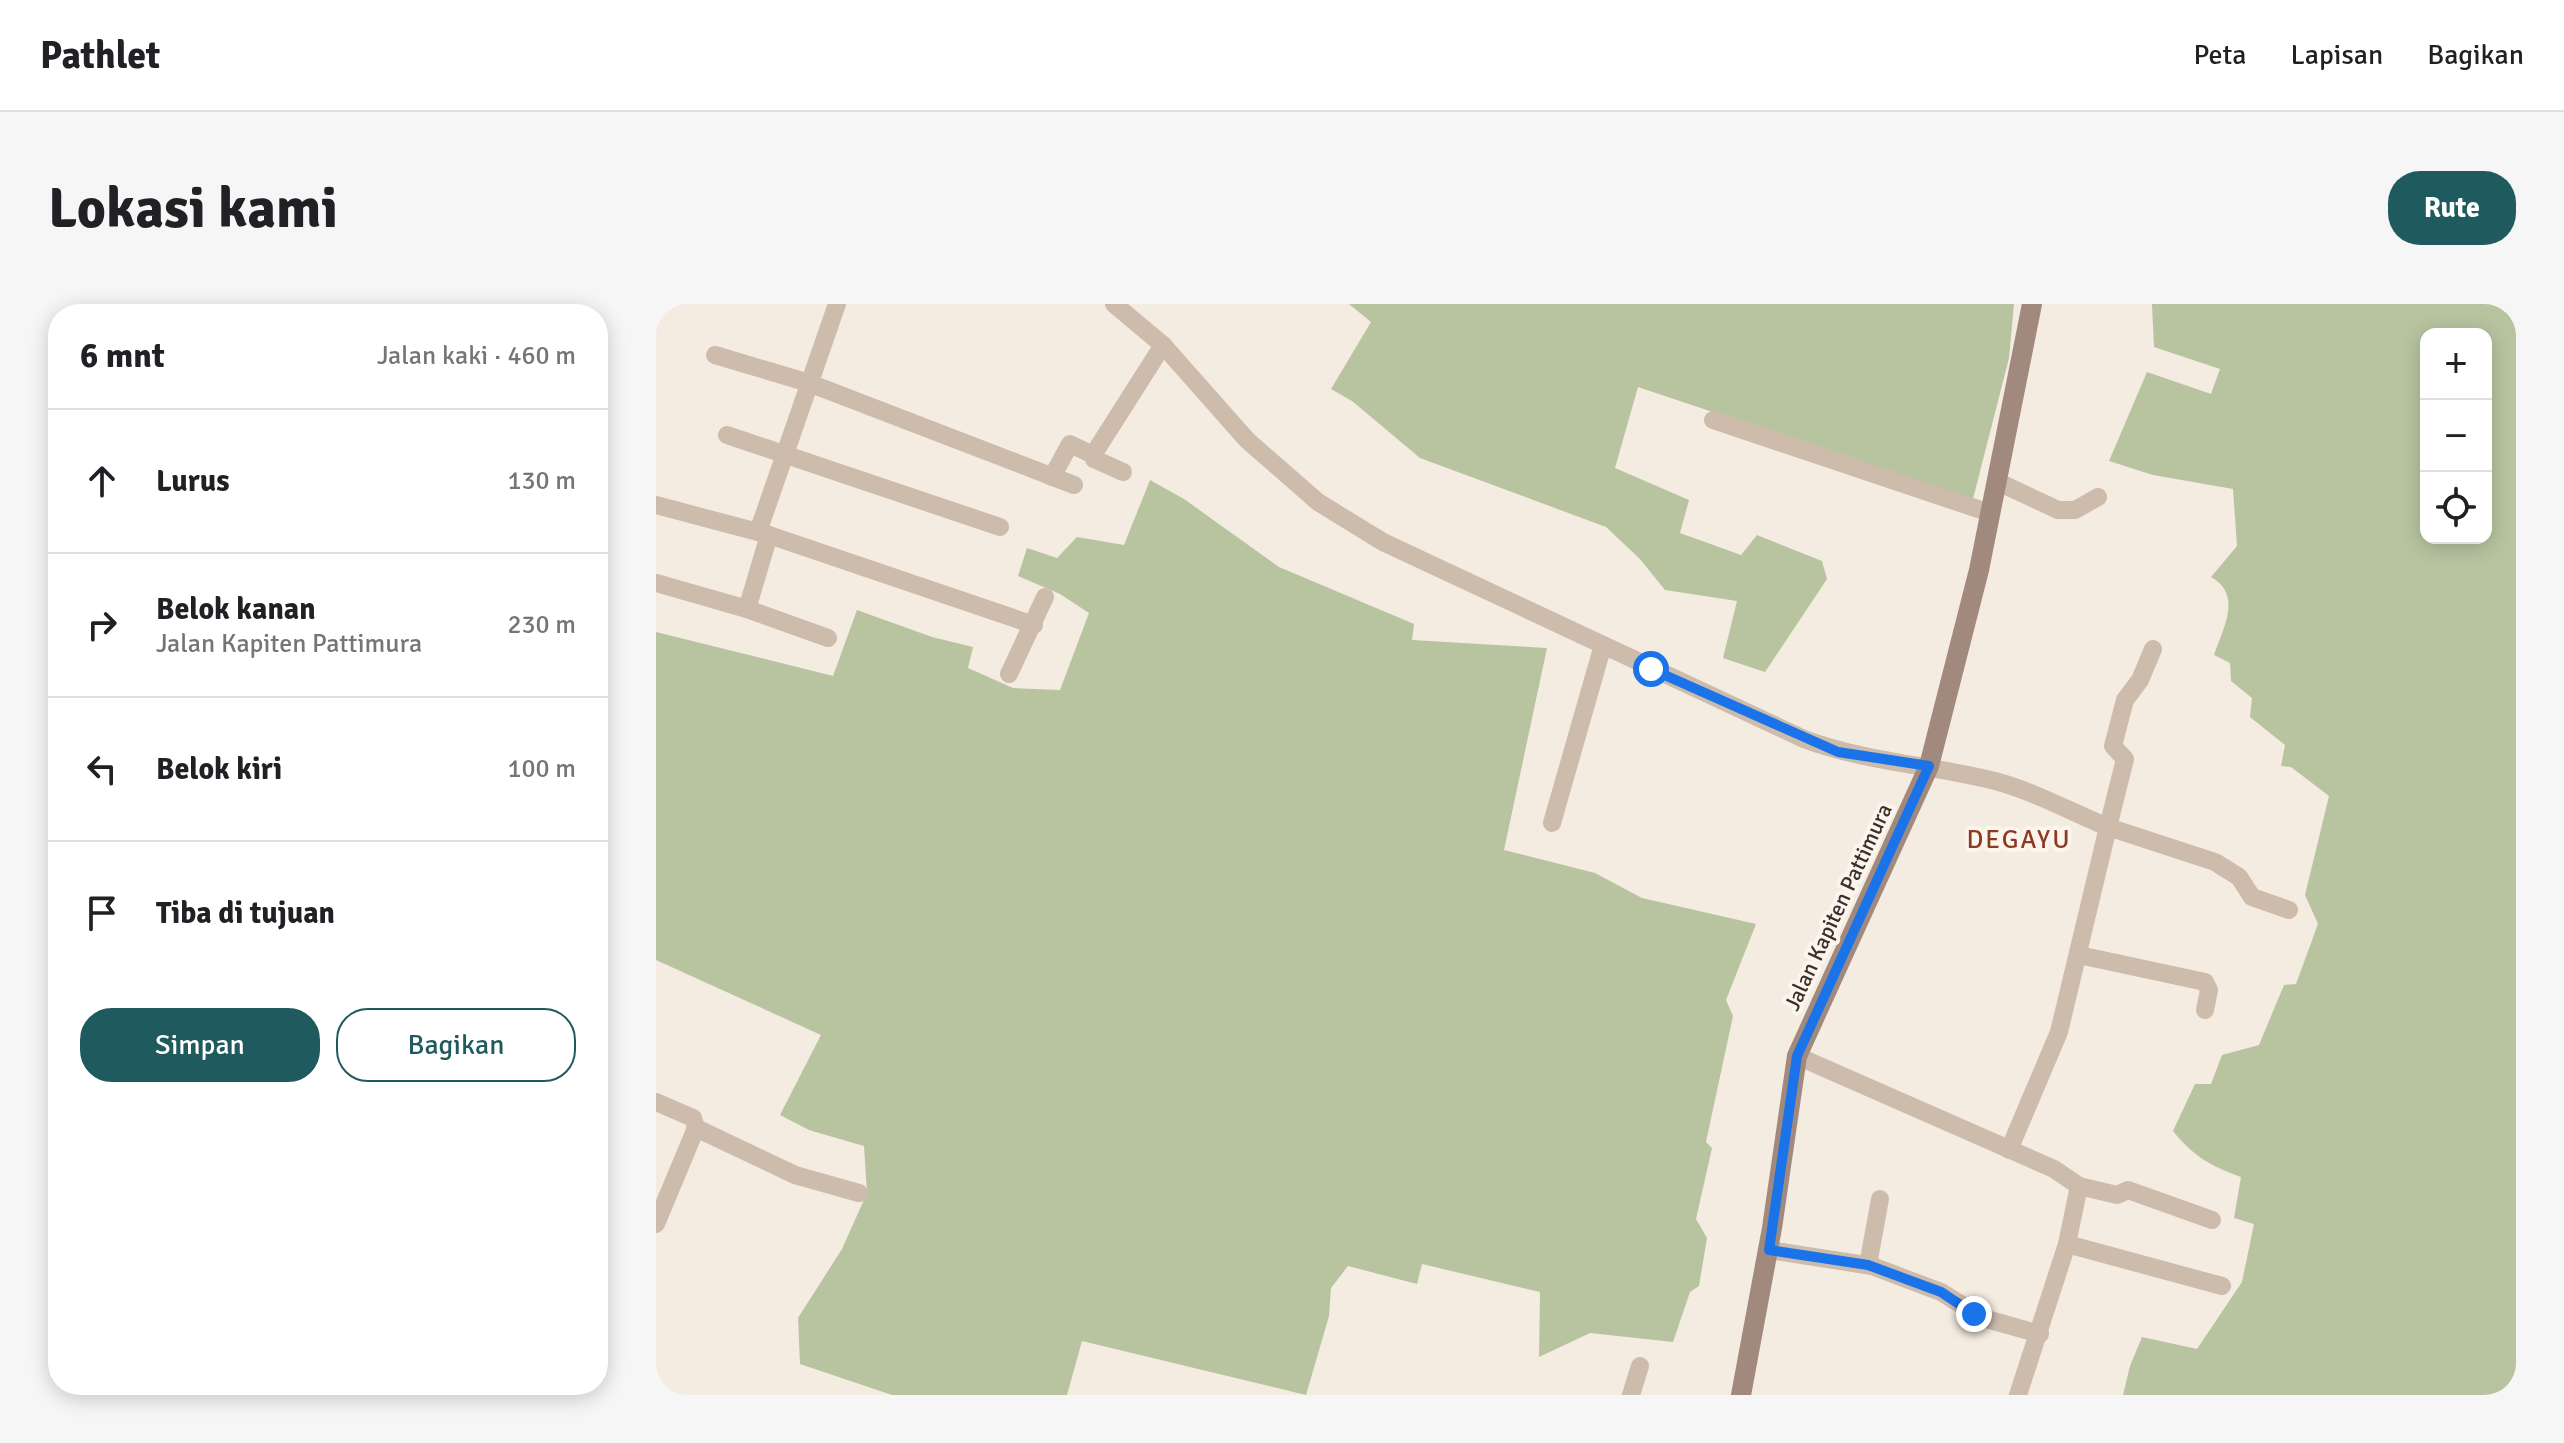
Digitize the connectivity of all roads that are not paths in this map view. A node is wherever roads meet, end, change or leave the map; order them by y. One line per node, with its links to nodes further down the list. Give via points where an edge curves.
1 (837, 304): 6 (street)
2 (1114, 304): 4 (street)
3 (2032, 304): 13 (street, Jalan Kapiten Pattimura)
4 (1163, 345): 9 (street); 25 (street, via 1247,440 1318,502 1383,542)
5 (715, 355): 6 (street)
6 (809, 383): 10 (street); 12 (street)
7 (1713, 420): 17 (street)
8 (727, 435): 10 (street)
9 (1093, 455): 11 (street); 12 (street, via 1070,444)
10 (785, 457): 18 (street); 19 (street)
11 (1123, 472)
12 (1052, 477): 14 (street)
13 (1996, 481): 15 (street, via 2036,502 2069,510); 17 (street, Jalan Kapiten Pattimura)
14 (1074, 485)
15 (2098, 497)
16 (657, 510): 19 (street)
17 (1990, 513): 28 (street, Jalan Kapiten Pattimura)
18 (1000, 527)
19 (763, 534): 22 (street); 23 (street)
20 (656, 583): 22 (street)
21 (1045, 597): 23 (street)
22 (747, 609): 24 (street)
23 (1034, 625): 27 (street)
24 (828, 638)
25 (1603, 645): 28 (street, via 1838,752); 29 (street)
26 (2153, 649): 30 (street, via 2125,700 2113,746 2125,759)
27 (1009, 674)
28 (1929, 766): 30 (street, via 1999,782); 34 (street, Jalan Kapiten Pattimura)
29 (1552, 823)
30 (2108, 827): 31 (street, via 2215,862 2239,877 2252,897); 32 (street)
31 (2289, 910)
32 (2079, 955): 33 (street, via 2205,982); 37 (street, via 2059,1032)
33 (2205, 1010)
34 (1797, 1056): 37 (street); 44 (street, Jalan Kapiten Pattimura)
35 (656, 1102): 36 (street, via 693,1118)
36 (696, 1128): 39 (street, via 795,1175); 42 (street)
37 (2009, 1150): 38 (street, via 2064,1173)
38 (2079, 1186): 41 (street, via 2117,1195 2128,1190); 43 (street)
39 (859, 1193)
40 (1880, 1199): 45 (street)
41 (2212, 1220)
42 (656, 1224)
43 (2067, 1244): 46 (street); 47 (street)
44 (1769, 1250): 45 (street); 50 (street, Jalan Kapiten Pattimura)
45 (1868, 1265): 47 (street, via 1941,1292 1983,1318)
46 (2222, 1286)
47 (2040, 1334): 51 (street)
48 (1640, 1366): 49 (street)
49 (1631, 1395)
50 (1741, 1395)
51 (2018, 1395)

